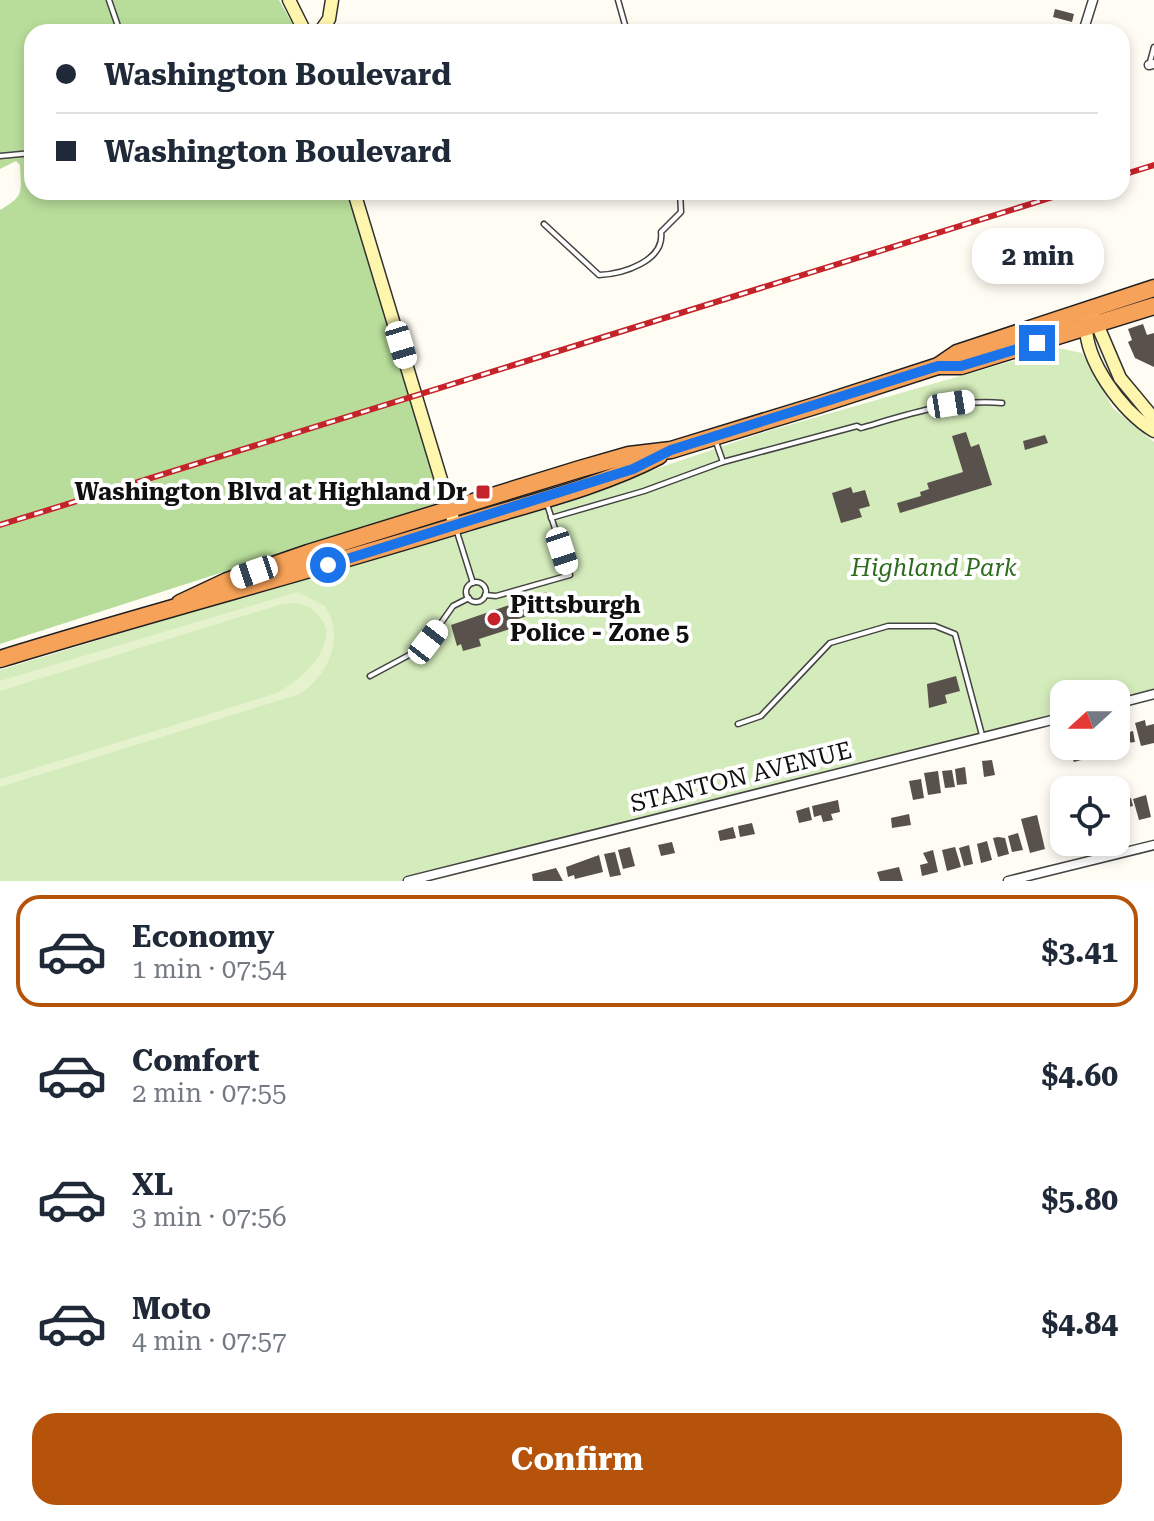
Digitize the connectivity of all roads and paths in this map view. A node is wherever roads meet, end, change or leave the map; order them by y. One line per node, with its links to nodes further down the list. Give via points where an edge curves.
1 (109, 0): 6 (lane)
2 (289, 0): 7 (street)
3 (332, 0): 8 (street)
4 (618, 0): 9 (lane)
5 (1093, 0): 10 (street)
6 (117, 24)
7 (301, 24)
8 (326, 24)
9 (625, 24)
10 (1086, 24)
11 (1154, 47): 12 (lane)
12 (1152, 64)
13 (24, 154): 14 (lane)
14 (0, 156)
15 (356, 200): 30 (street)
16 (680, 200): 17 (lane, via 681,212 661,232 658,252 610,275 599,275)
17 (544, 224)
18 (1154, 288): 20 (highway)
19 (1154, 306): 21 (highway)
20 (1087, 309): 21 (street); 22 (highway, via 957,353)
21 (1093, 325): 22 (highway, via 961,366); 24 (street, via 1120,378); 25 (street, via 1099,368 1113,393)
22 (938, 366): 26 (highway)
23 (1002, 403): 28 (lane, via 936,405)
24 (1154, 419)
25 (1154, 431)
26 (714, 437): 27 (highway); 28 (lane)
27 (671, 450): 29 (highway, via 633,469); 30 (highway, via 629,455)
28 (723, 462): 31 (lane)
29 (545, 498): 31 (lane); 32 (highway)
30 (451, 509): 32 (street); 36 (highway, via 240,577)
31 (551, 518): 34 (lane, via 570,575)
32 (455, 526): 33 (lane); 36 (highway, via 231,594)
33 (473, 583): 34 (lane, via 482,584); 35 (lane, via 467,589)
34 (485, 595): 35 (lane, via 477,602)
35 (469, 598): 38 (lane, via 453,606 424,647)
36 (180, 603): 37 (highway)
37 (0, 659)
38 (370, 676)
39 (1154, 694): 40 (street)
40 (1130, 700)
41 (1050, 721): 43 (street, STANTON AVENUE)
42 (738, 724): 43 (lane, via 761,716 830,643 888,626 935,626 955,634)
43 (983, 738): 45 (street, STANTON AVENUE)
44 (1154, 845): 46 (street)
45 (408, 881)
46 (1008, 881)

